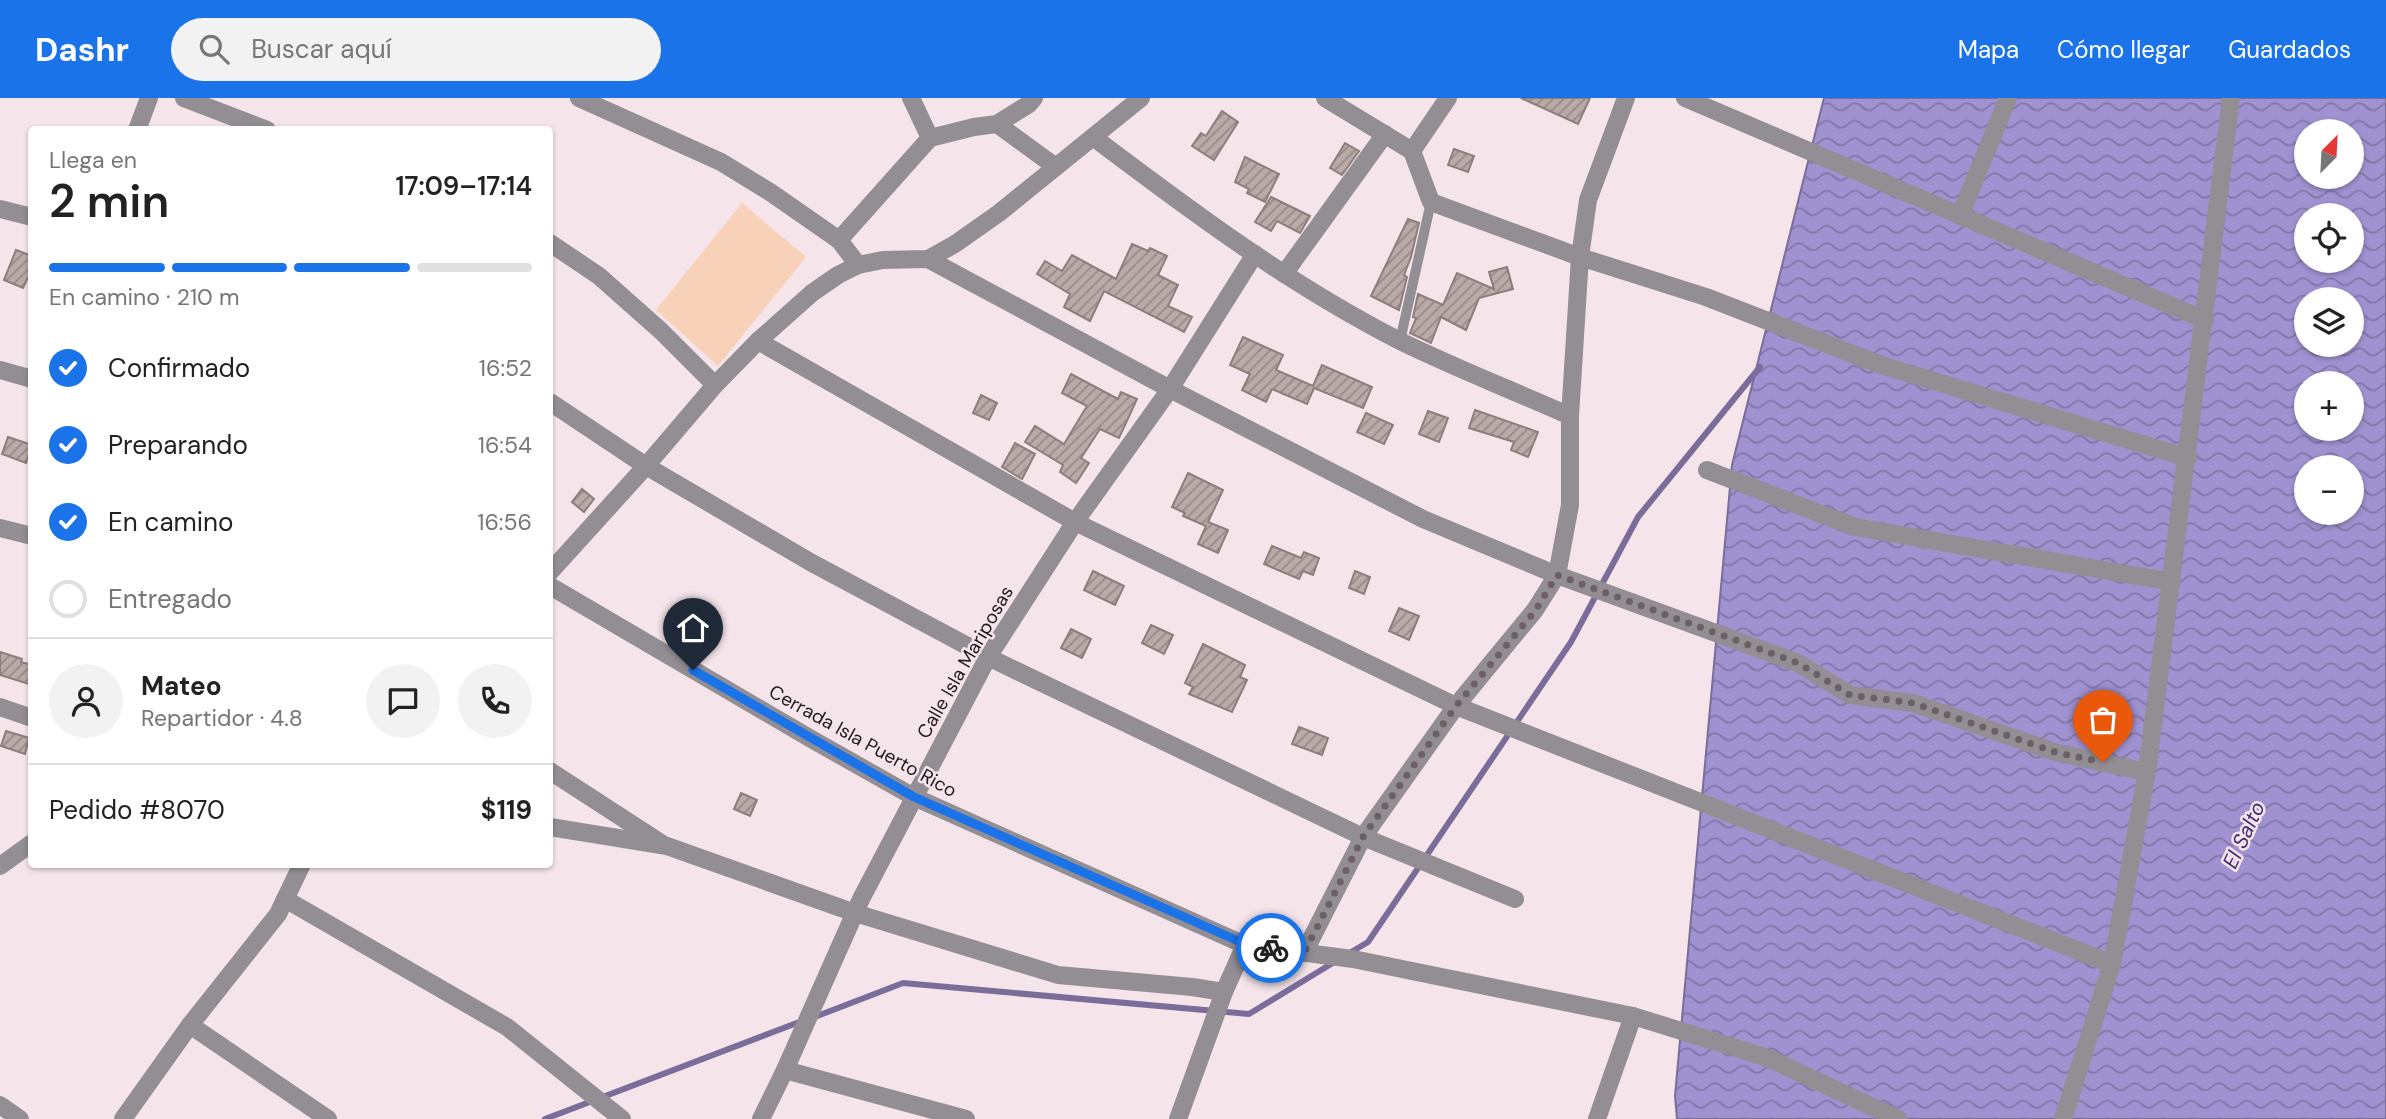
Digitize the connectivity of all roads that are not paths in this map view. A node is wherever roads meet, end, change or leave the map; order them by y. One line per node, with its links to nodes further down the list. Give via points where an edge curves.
1 (149, 98): 14 (street)
2 (184, 98): 15 (street)
3 (579, 98): 25 (street, via 721,162)
4 (911, 98): 18 (street)
5 (1034, 98): 13 (street)
6 (1141, 98): 17 (street)
7 (1325, 98): 16 (street)
8 (1448, 98): 19 (street)
9 (1626, 98): 28 (street, via 1588,200)
10 (1685, 98): 24 (street)
11 (2008, 98): 24 (street)
12 (2231, 98): 32 (street)
13 (997, 124): 18 (street); 20 (street)
14 (138, 126)
15 (257, 126)
16 (1385, 134): 19 (street); 31 (street)
17 (1093, 137): 20 (street); 27 (street, via 1206,223)
18 (930, 138): 25 (street)
19 (1412, 151): 21 (street)
20 (1056, 167): 29 (street)
21 (1432, 202): 28 (street); 34 (lane)
22 (0, 209): 23 (street)
23 (28, 216)
24 (1960, 216): 32 (street)
25 (839, 240): 30 (street)
26 (553, 245): 37 (street, via 599,276)
27 (1255, 254): 31 (street); 38 (street, Calle Isla Mariposas)
28 (1580, 257): 40 (street); 41 (street, via 1706,297 1881,365)
29 (928, 260): 30 (street); 38 (street)
30 (858, 265): 33 (street, via 812,293)
31 (1284, 274): 34 (street)
32 (2204, 320): 41 (street)
33 (758, 341): 37 (street); 44 (street)
34 (1400, 341): 40 (street)
35 (0, 370): 36 (street)
36 (28, 378)
37 (715, 385): 42 (street)
38 (1170, 389): 44 (street, Calle Isla Mariposas); 48 (street, via 1423,519)
39 (553, 404): 42 (street)
40 (1570, 416): 48 (street, via 1570,505)
41 (2188, 458): 49 (street)
42 (646, 466): 47 (street); 51 (street, via 812,563)
43 (1707, 470): 49 (street, via 1855,527)
44 (1075, 522): 51 (street, Calle Isla Mariposas); 52 (street)
45 (0, 528): 46 (street)
46 (28, 529)
47 (553, 569)
48 (1557, 575): 52 (street, via 1535,611); 55 (street, via 1798,663 1850,695 1913,703 2058,753)
49 (2172, 582): 55 (street)
50 (553, 588): 57 (street, Cerrada Isla Puerto Rico)
51 (988, 657): 57 (street, Calle Isla Mariposas); 59 (street)
52 (1456, 706): 59 (street); 69 (street)
53 (0, 707): 54 (street)
54 (28, 717)
55 (2147, 772): 69 (street)
56 (553, 773): 61 (street)
57 (914, 797): 66 (street, Calle Isla Mariposas); 67 (street, Cerrada Isla Puerto Rico)
58 (553, 827): 61 (street)
59 (1363, 837): 65 (street); 68 (street)
60 (28, 846): 62 (street)
61 (667, 846): 66 (street)
62 (0, 866)
63 (300, 868): 64 (street)
64 (285, 898): 72 (street, via 278,914); 78 (street, via 507,1027)
65 (1515, 899)
66 (855, 913): 70 (street, via 1058,975); 73 (street, Calle Isla Mariposas)
67 (1245, 944): 68 (street, Cerrada Isla Puerto Rico); 70 (street)
68 (1304, 953): 71 (street, Cerrada Isla Puerto Rico)
69 (2112, 964): 84 (street)
70 (1224, 992): 81 (street)
71 (1633, 1016): 82 (street); 83 (street, Cerrada Isla Puerto Rico, via 1768,1058)
72 (190, 1025): 76 (street); 77 (street)
73 (785, 1070): 79 (street, Calle Isla Mariposas); 80 (street)
74 (0, 1105): 75 (street)
75 (20, 1119)
76 (123, 1119)
77 (328, 1119)
78 (622, 1119)
79 (761, 1119)
80 (966, 1119)
81 (1178, 1119)
82 (1597, 1119)
83 (1898, 1119)
84 (2063, 1119)

